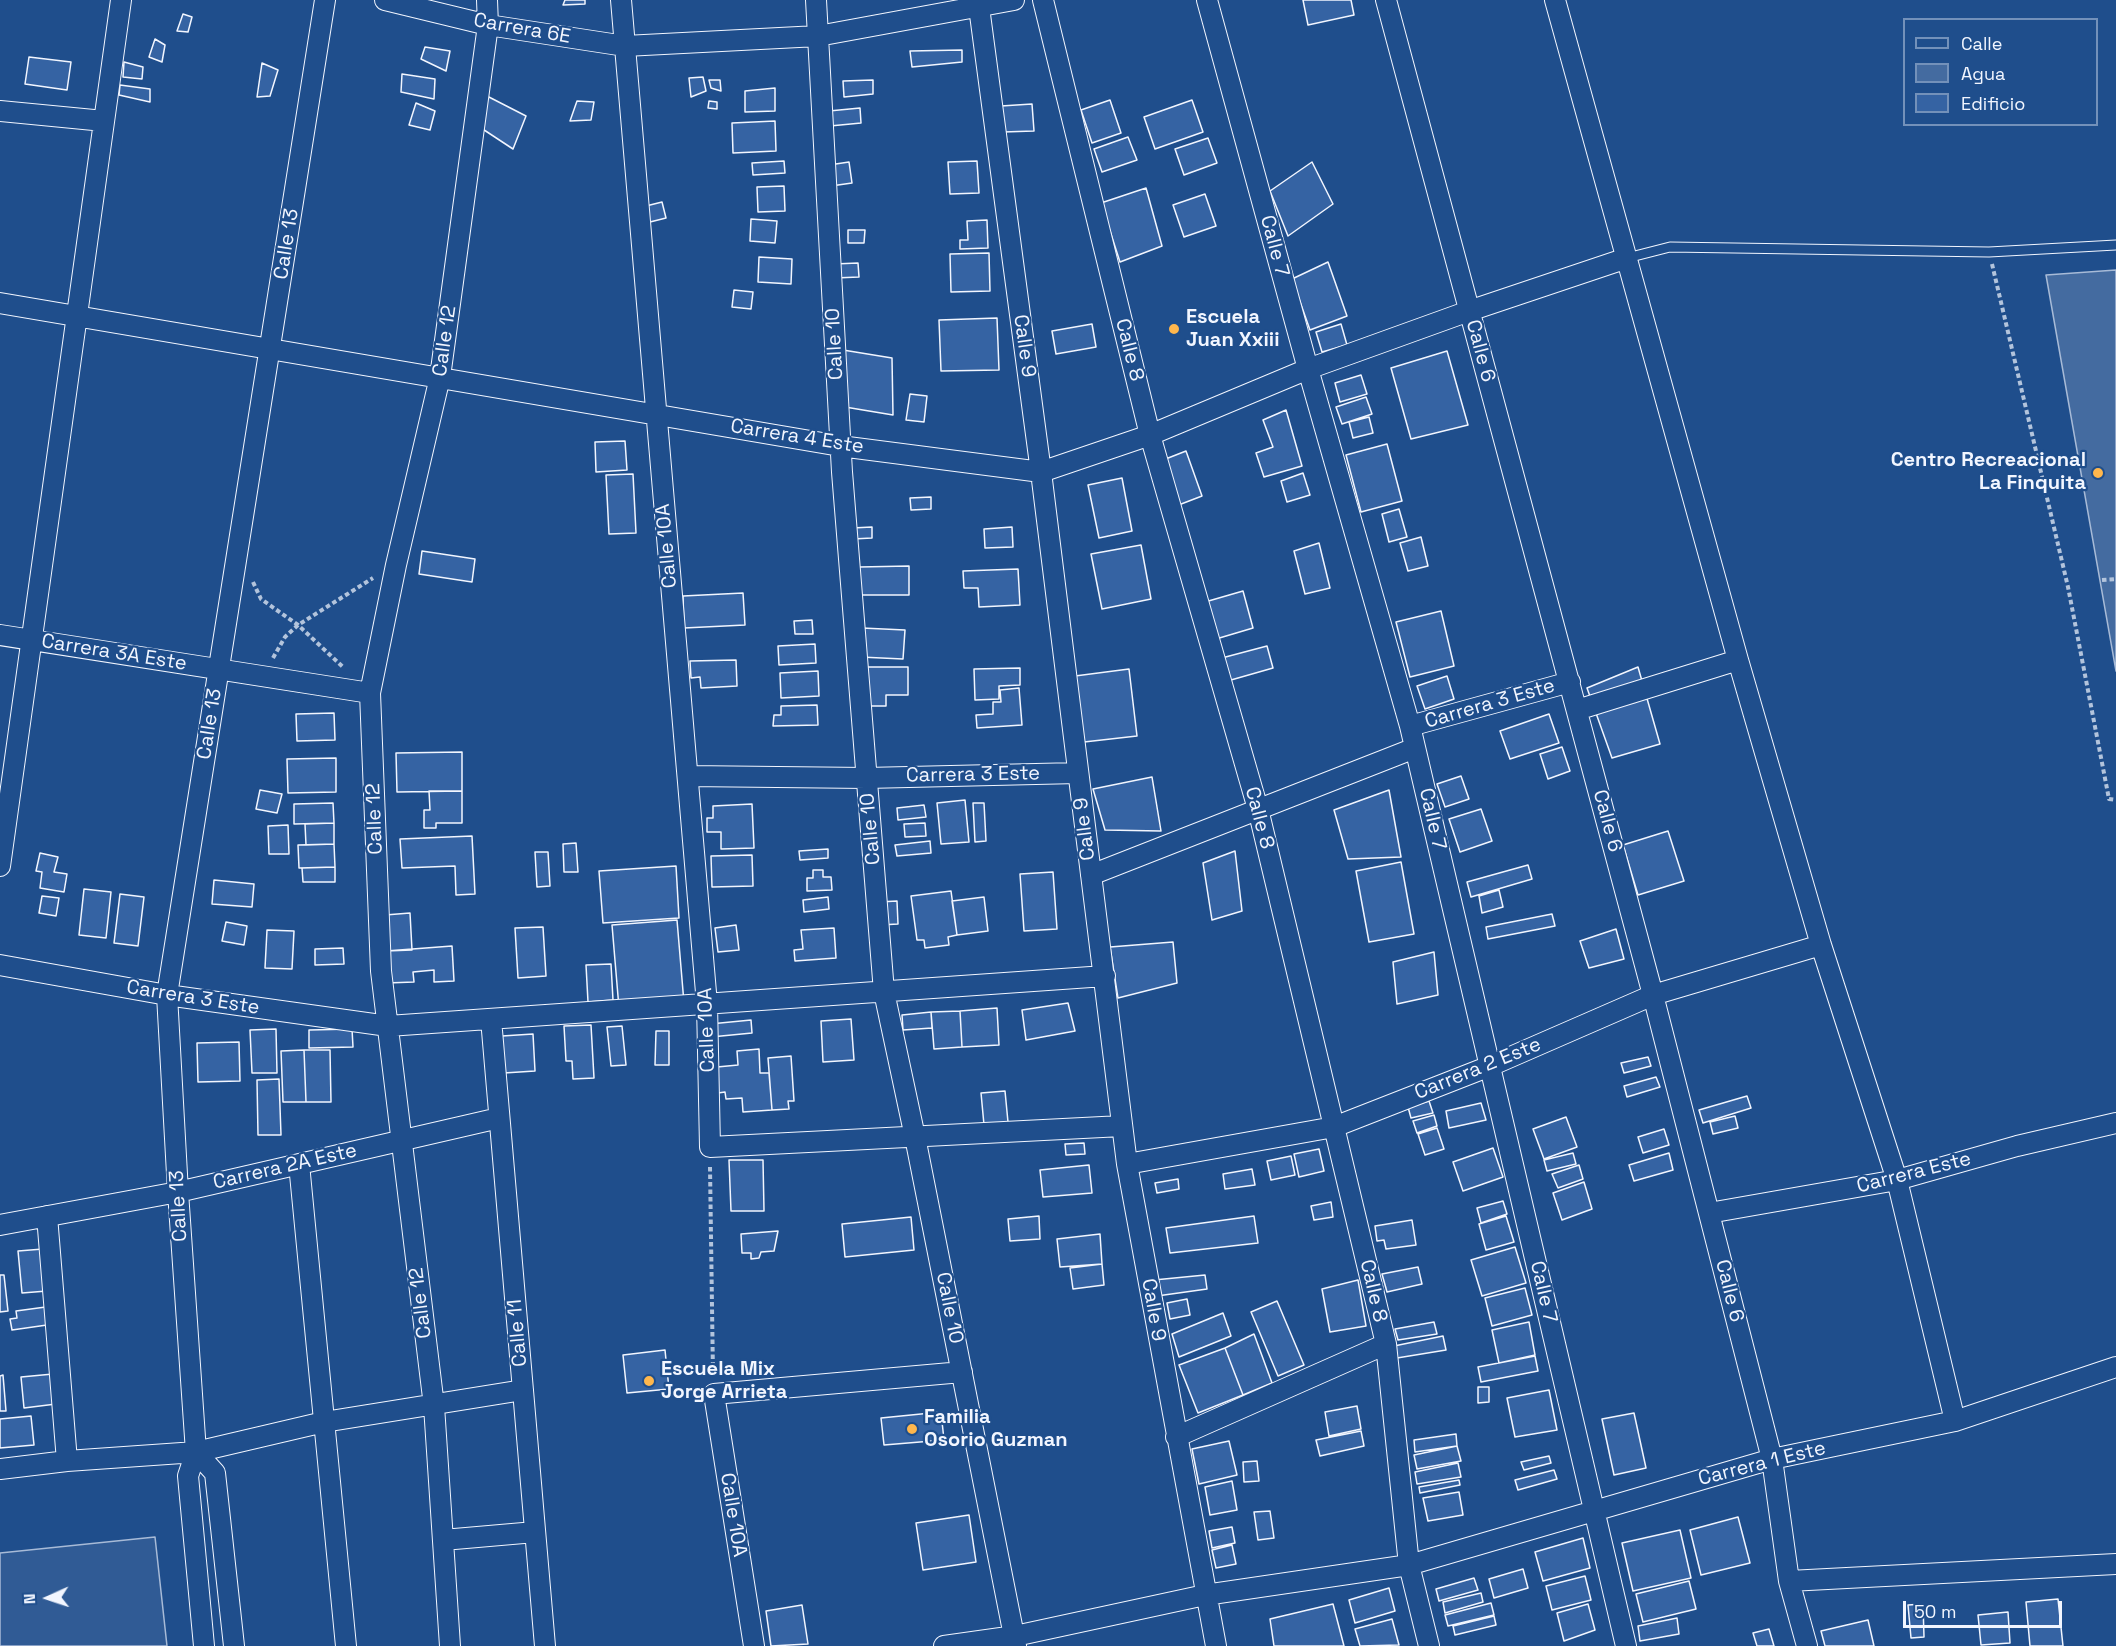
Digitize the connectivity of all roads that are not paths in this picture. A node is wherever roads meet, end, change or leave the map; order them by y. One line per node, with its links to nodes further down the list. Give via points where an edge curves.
1 (122, 0): 17 (street)
2 (325, 0): 23 (street, Calle 13)
3 (385, 0): 13 (street, Carrera 6E)
4 (487, 0): 13 (street, Calle 12)
5 (621, 0): 15 (street, Calle 10A)
6 (816, 0): 14 (street, Calle 10)
7 (1014, 0): 12 (street, Carrera 6E)
8 (1043, 0): 27 (street, Calle 8)
9 (1207, 0): 24 (street, Calle 7)
10 (1386, 0): 21 (street, Calle 6)
11 (1556, 0): 19 (street)
12 (979, 7): 14 (street, Carrera 6E); 29 (street, Calle 9)
13 (488, 25): 15 (street, Carrera 6E); 25 (street, Calle 12)
14 (818, 36): 15 (street, Carrera 6E); 28 (street, Calle 10)
15 (625, 46): 26 (street, Calle 10A)
16 (0, 111): 17 (street)
17 (104, 121): 22 (street)
18 (2116, 245): 19 (lane, via 1989,252 1670,247)
19 (1627, 258): 21 (street, Carrera 4 Este); 32 (street)
20 (0, 303): 22 (street, Carrera 4 Este)
21 (1469, 311): 24 (street, Carrera 4 Este); 34 (street, Calle 6)
22 (77, 316): 23 (street, Carrera 4 Este); 31 (street)
23 (270, 348): 25 (street, Carrera 4 Este); 33 (street, Calle 13)
24 (1308, 369): 27 (street, Carrera 4 Este); 37 (street, Calle 7)
25 (440, 377): 26 (street, Carrera 4 Este); 35 (street, Calle 12)
26 (656, 413): 28 (street, Carrera 4 Este); 40 (street, Calle 10A)
27 (1150, 435): 29 (street, Carrera 4 Este); 42 (street, Calle 8)
28 (840, 446): 29 (street, Carrera 4 Este); 41 (street, Calle 10)
29 (1041, 472): 39 (street, Calle 9)
30 (0, 635): 31 (street, Carrera 3A Este)
31 (32, 640): 33 (street, Carrera 3A Este); 43 (street)
32 (1738, 660): 36 (street); 45 (street)
33 (219, 670): 35 (street, Carrera 3A Este); 49 (street, Calle 13)
34 (1570, 681): 36 (street, Calle 6); 37 (street, Carrera 3 Este)
35 (370, 693): 53 (street, Calle 12, via 381,971)
36 (1577, 710): 50 (street, Calle 6)
37 (1410, 726): 38 (street, Calle 7)
38 (1415, 748): 42 (street, Carrera 3 Este); 54 (street, Calle 7)
39 (1078, 772): 41 (street, Carrera 3 Este); 44 (street, Calle 9)
40 (688, 776): 41 (street, Carrera 3 Este); 51 (street, Calle 10A)
41 (866, 778): 48 (street, Calle 10)
42 (1258, 808): 44 (street, Carrera 3 Este); 58 (street, Calle 8)
43 (0, 866)
44 (1091, 875): 47 (street, Calle 9)
45 (1821, 945): 50 (street, Carrera 2 Este); 63 (street)
46 (0, 965): 49 (street, Carrera 3 Este)
47 (1105, 976): 48 (street, Carrera 3 Este); 57 (street, Calle 9)
48 (884, 992): 51 (street, Carrera 3 Este); 59 (street, Calle 10)
49 (167, 995): 53 (street, Carrera 3 Este); 64 (street, Calle 13)
50 (1653, 995): 54 (street, Carrera 2 Este); 65 (street, Calle 6)
51 (707, 1004): 52 (street, Carrera 3 Este); 59 (street, Calle 10A, via 710,1147)
52 (490, 1019): 53 (street, Carrera 3 Este); 55 (street, Calle 11)
53 (388, 1026): 60 (street, Calle 12)
54 (1490, 1066): 58 (street, Carrera 2 Este); 80 (street, Calle 7)
55 (499, 1118): 60 (street, Carrera 2A Este); 71 (street, Calle 11)
56 (2116, 1123): 63 (street, Carrera Este)
57 (1122, 1126): 59 (street); 62 (street, Calle 9)
58 (1334, 1127): 62 (street, Carrera 2 Este); 68 (street, Calle 8)
59 (915, 1137): 70 (street, Calle 10)
60 (402, 1139): 61 (street, Carrera 2A Este); 72 (street, Calle 12)
61 (299, 1164): 64 (street, Carrera 2A Este); 74 (street)
62 (1127, 1164): 75 (street, Calle 9)
63 (1897, 1180): 65 (street, Carrera Este); 73 (street)
64 (178, 1192): 66 (street, Carrera 2A Este); 76 (street, Calle 13)
65 (1709, 1213): 77 (street, Calle 6)
66 (47, 1216): 67 (street, Carrera 2A Este); 78 (street)
67 (0, 1225)
68 (1386, 1344): 75 (street); 84 (street, Calle 8)
69 (2116, 1367): 73 (street, Carrera 1 Este)
70 (962, 1372): 87 (street, Calle 10); 93 (street, Calle 10A, via 714,1394)
71 (523, 1390): 72 (street); 81 (street, Calle 11)
72 (434, 1406): 74 (street); 82 (street, Calle 12)
73 (1955, 1421): 77 (street, Carrera 1 Este)
74 (324, 1422): 76 (street); 90 (street)
75 (1176, 1437): 86 (street, Calle 9)
76 (196, 1452): 78 (street); 88 (street, Calle 13, via 188,1476); 89 (street, via 215,1473)
77 (1773, 1458): 80 (street, Carrera 1 Este); 85 (street, Calle 6)
78 (68, 1461): 79 (street)
79 (0, 1469)
80 (1594, 1510): 84 (street, Carrera 1 Este); 97 (street, Calle 7)
81 (536, 1532): 82 (street); 92 (street, Calle 11)
82 (443, 1540): 91 (street, Calle 12)
83 (2116, 1564): 85 (street)
84 (1409, 1565): 86 (street, Carrera 1 Este); 96 (street, Calle 8)
85 (1790, 1581): 98 (street, Calle 6)
86 (1205, 1595): 87 (street, Carrera 1 Este); 95 (street, Calle 9)
87 (1015, 1641): 94 (street, Carrera 1 Este)
88 (204, 1646)
89 (234, 1646)
90 (346, 1646)
91 (450, 1646)
92 (545, 1646)
93 (754, 1646)
94 (944, 1646)
95 (1216, 1646)
96 (1429, 1646)
97 (1626, 1646)
98 (1807, 1646)

